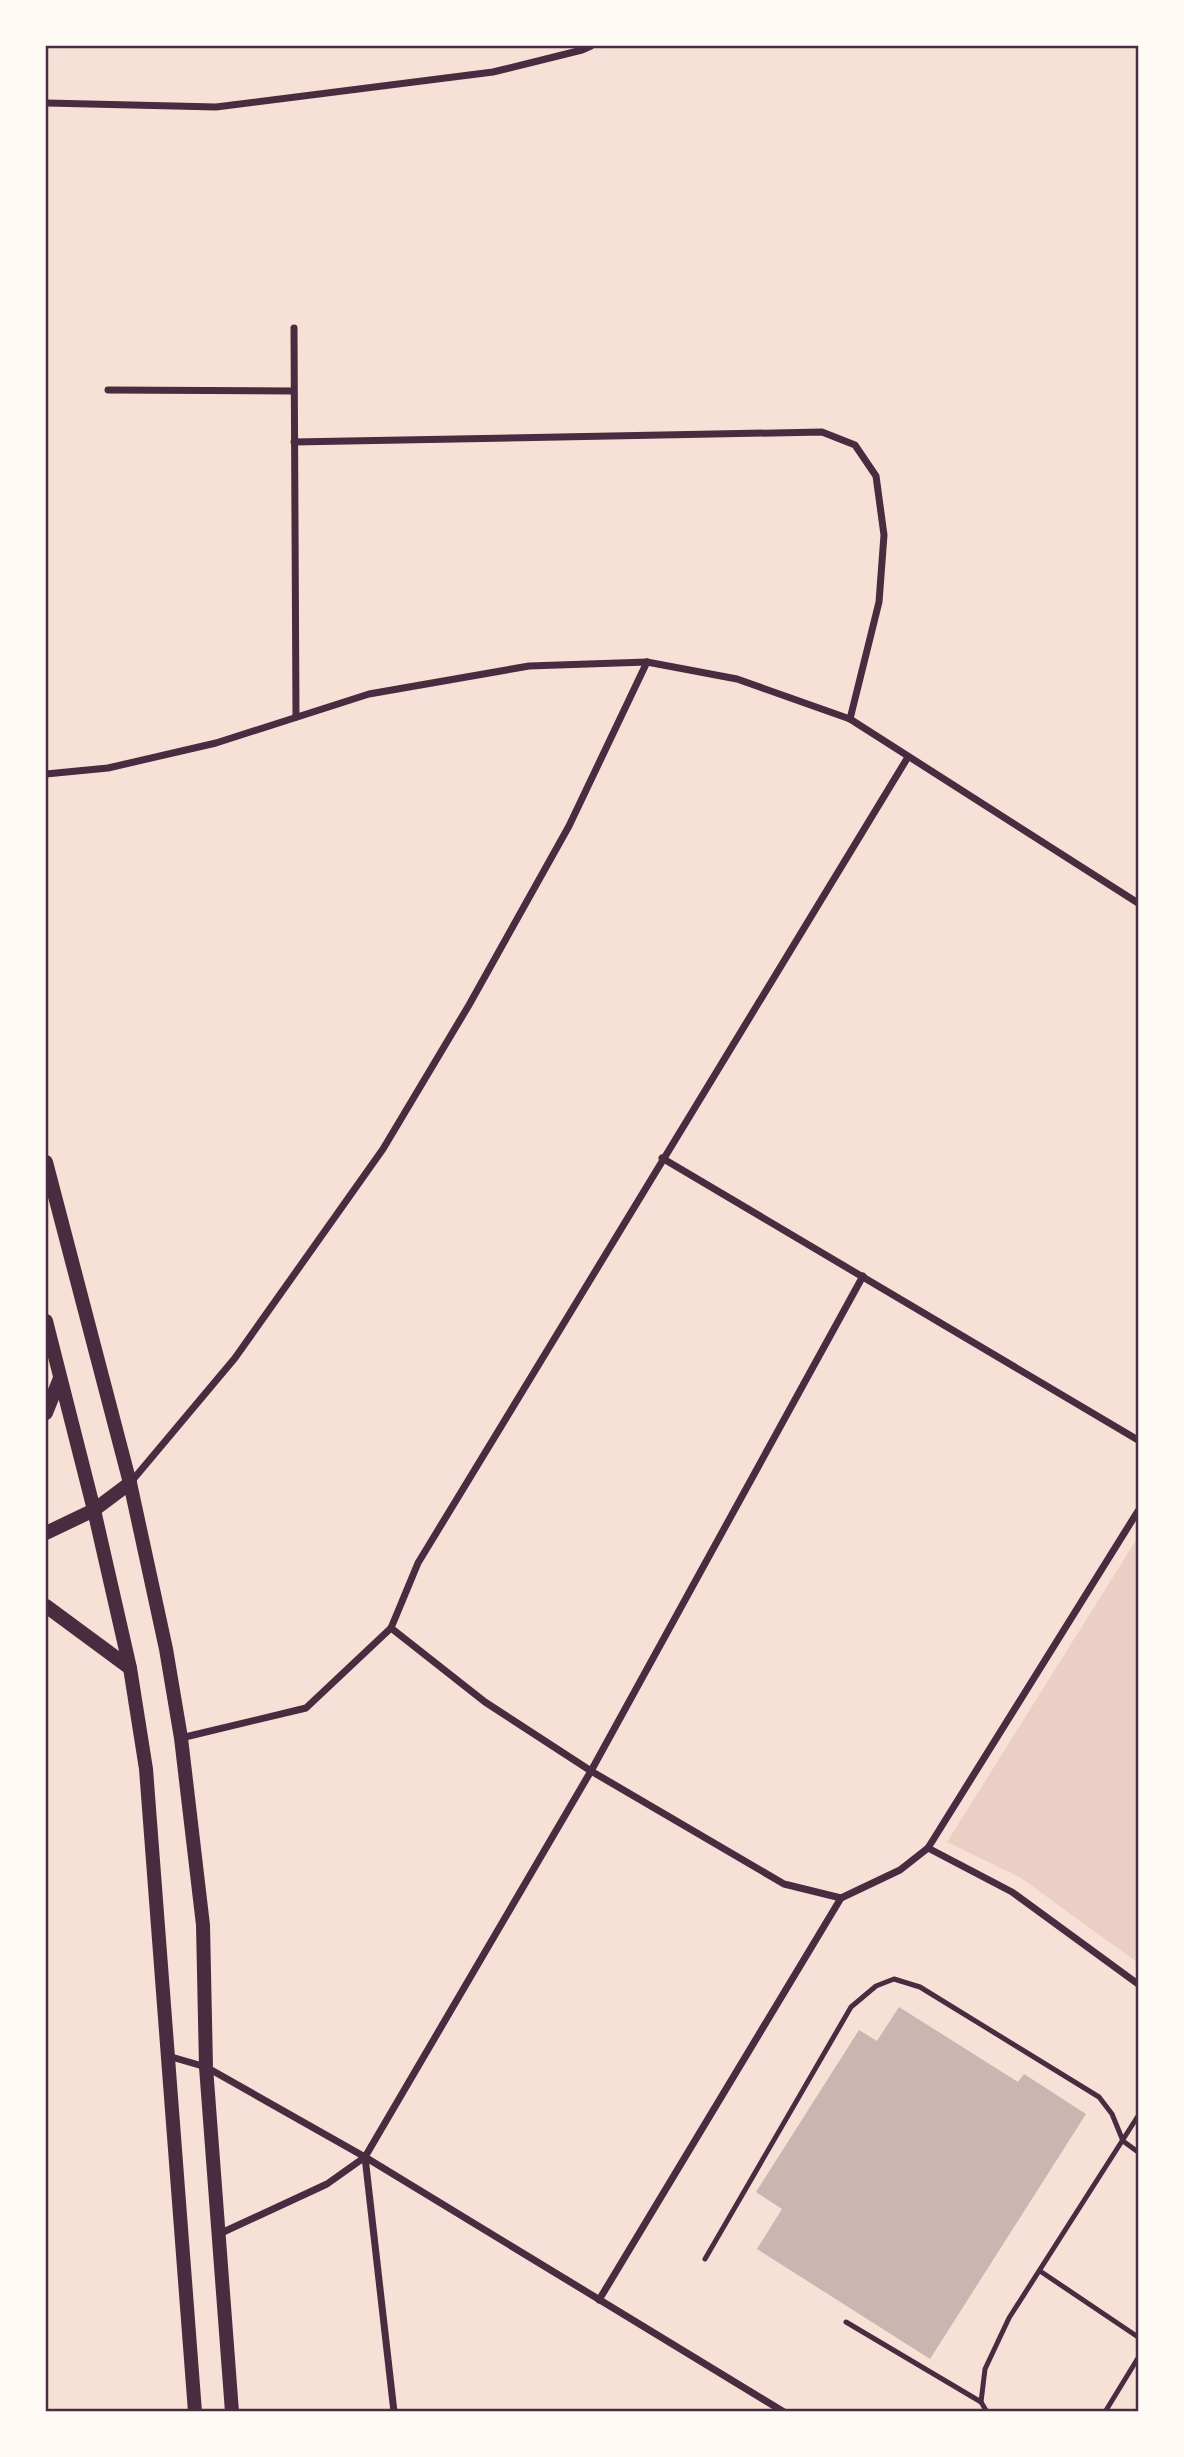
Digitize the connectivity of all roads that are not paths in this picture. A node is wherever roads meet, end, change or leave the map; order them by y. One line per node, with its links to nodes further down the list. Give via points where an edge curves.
1 (591, 46): 2 (street, via 493,72 216,107)
2 (47, 103)
3 (294, 328): 5 (street)
4 (108, 390): 5 (street)
5 (293, 391): 6 (street)
6 (294, 442): 8 (street); 9 (street, via 822,432 855,445 876,476 884,536 879,602)
7 (648, 662): 8 (street, via 529,666 369,694); 9 (street, via 737,679); 20 (street, via 569,825 383,1149 235,1358)
8 (296, 717): 11 (street, via 216,743 108,768)
9 (850, 719): 10 (street)
10 (908, 757): 12 (street); 13 (street)
11 (46, 774)
12 (1139, 903)
13 (663, 1158): 15 (street); 25 (street, via 418,1563)
14 (46, 1162): 20 (main road)
15 (863, 1276): 19 (street); 28 (street)
16 (46, 1321): 17 (main road)
17 (60, 1378): 18 (main road); 21 (main road)
18 (46, 1413)
19 (1139, 1440)
20 (131, 1483): 21 (main road); 27 (main road)
21 (94, 1510): 23 (main road); 26 (main road)
22 (1139, 1511): 29 (street)
23 (46, 1533)
24 (46, 1606): 26 (main road)
25 (391, 1628): 27 (street, via 306,1707); 28 (street, via 485,1702)
26 (130, 1668): 32 (main road, via 146,1769)
27 (181, 1738): 33 (main road, via 203,1924)
28 (591, 1771): 30 (street, via 784,1884); 37 (street)
29 (928, 1847): 30 (street, via 900,1870); 31 (street, via 1012,1892)
30 (841, 1898): 41 (street)
31 (1139, 1984)
32 (168, 2056): 33 (street); 46 (main road)
33 (206, 2067): 37 (street); 38 (main road)
34 (1139, 2116): 35 (lane)
35 (1123, 2141): 36 (lane); 39 (lane, via 1099,2096 920,1987 894,1979 876,1986 850,2007); 40 (lane)
36 (1139, 2152)
37 (365, 2157): 38 (street, via 327,2185); 41 (street); 48 (street)
38 (219, 2234): 47 (main road)
39 (705, 2259)
40 (1040, 2272): 43 (lane); 45 (lane, via 1009,2318 985,2370)
41 (598, 2300): 49 (street)
42 (846, 2322): 45 (lane)
43 (1139, 2337)
44 (1139, 2358): 51 (lane)
45 (981, 2402): 50 (lane)
46 (195, 2412)
47 (232, 2412)
48 (394, 2412)
49 (784, 2412)
50 (987, 2412)
51 (1105, 2412)

